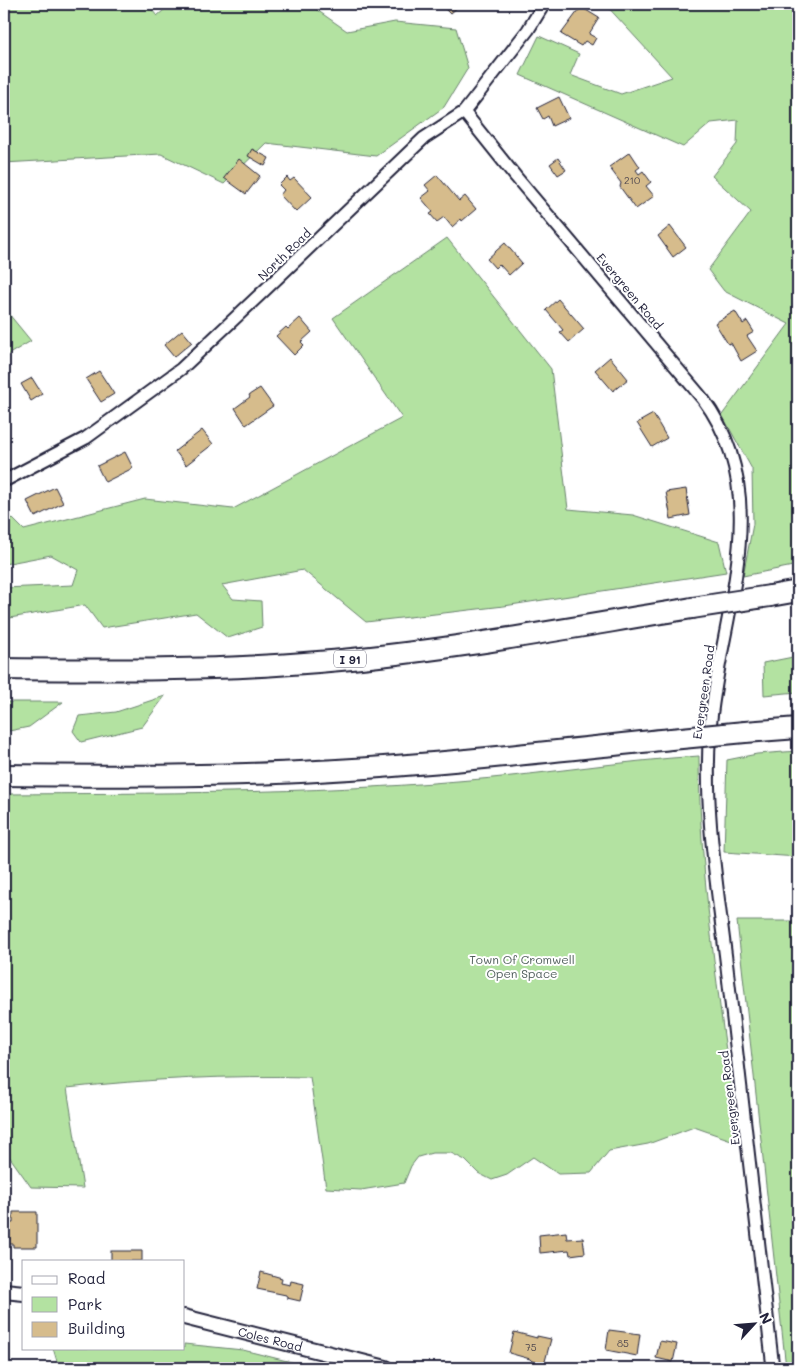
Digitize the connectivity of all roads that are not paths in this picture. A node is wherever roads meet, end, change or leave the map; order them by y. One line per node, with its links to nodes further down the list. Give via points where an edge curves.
1 (544, 4): 2 (street, North Road, via 528,30)
2 (464, 112): 3 (street, North Road, via 424,138 181,369 86,438); 12 (street, Evergreen Road, via 703,400 721,427 734,464 740,513 738,555 711,714 709,790)
3 (4, 481)
4 (798, 591): 5 (highway, I 91, bridge, via 436,648 319,662 176,670)
5 (4, 669)
6 (798, 728): 7 (highway, bridge, via 318,771 184,776)
7 (4, 775)
8 (4, 1291): 9 (street)
9 (22, 1293)
10 (185, 1318): 11 (street, Coles Road)
11 (386, 1368)
12 (773, 1368)

